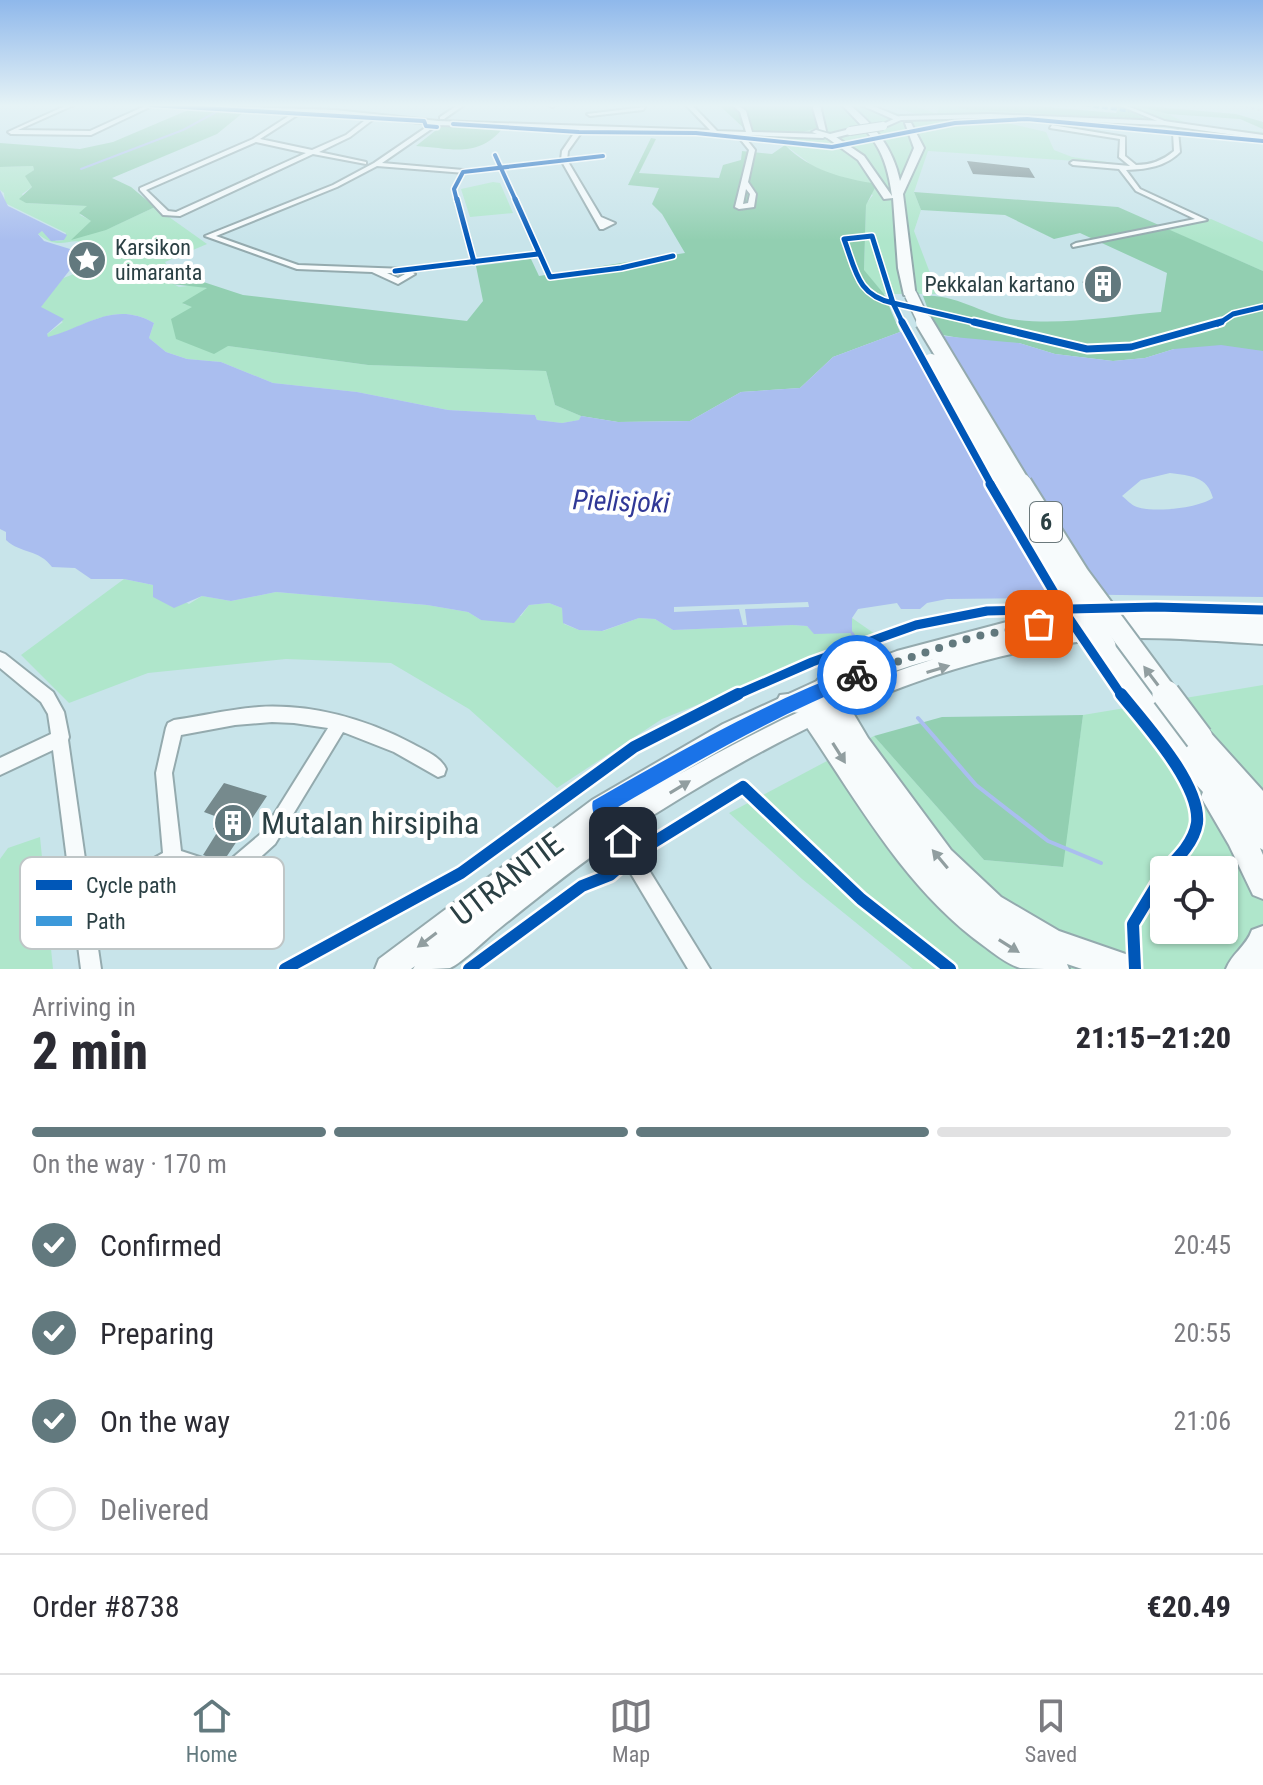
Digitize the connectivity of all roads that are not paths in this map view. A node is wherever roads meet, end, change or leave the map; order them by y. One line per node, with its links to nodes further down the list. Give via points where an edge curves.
1 (230, 150): 13 (street, via 142,187 173,215)
2 (304, 150): 13 (street)
3 (317, 150): 13 (street)
4 (397, 150): 16 (street)
5 (566, 150): 22 (street, via 564,160)
6 (752, 150): 20 (street)
7 (849, 150): 21 (highway)
8 (877, 150): 21 (highway, 6)
9 (886, 150): 21 (highway, 6, via 897,175)
10 (918, 150): 21 (highway)
11 (1122, 150): 18 (street, via 1122,157)
12 (1177, 150): 18 (street, via 1171,159)
13 (313, 152): 14 (street)
14 (364, 163)
15 (1073, 163): 17 (street)
16 (376, 164): 19 (street); 24 (street, via 316,195 209,236 284,264)
17 (1120, 166): 18 (street); 23 (street, via 1138,190 1203,222)
18 (1135, 166)
19 (463, 172)
20 (745, 182)
21 (893, 197): 25 (highway, 6); 25 (highway, 6, via 887,234)
22 (598, 219)
23 (1076, 245)
24 (374, 270)
25 (904, 295): 32 (highway, 6, bridge)
26 (1263, 622): 29 (main road, UTRANTIE, via 1100,616 1018,627 897,660)
27 (1263, 636): 29 (main road, UTRANTIE, one-way to 27, via 1049,639 1110,632)
28 (0, 659): 31 (street, via 47,697)
29 (815, 702): 36 (main road, UTRANTIE, via 735,754); 48 (highway, one-way to 48, via 900,845 932,882 986,931); 49 (highway, one-way to 29, via 1051,943 991,907 963,883)
30 (339, 724): 34 (street, via 369,730); 39 (street, via 271,714 174,728 164,773); 40 (street, via 269,838)
31 (61, 737): 33 (street); 38 (street)
32 (1188, 746): 35 (highway, 6); 37 (highway, 6); 41 (highway)
33 (0, 767)
34 (438, 769)
35 (1261, 808)
36 (606, 818): 45 (main road, UTRANTIE, one-way to 45); 46 (main road, UTRANTIE); 47 (street)
37 (1263, 836)
38 (78, 857)
39 (173, 857)
40 (247, 857)
41 (1263, 885)
42 (1263, 941): 50 (highway, via 1258,955)
43 (89, 949): 44 (street)
44 (91, 969)
45 (389, 969)
46 (427, 969)
47 (700, 969)
48 (1054, 969)
49 (1126, 969)
50 (1241, 969)

